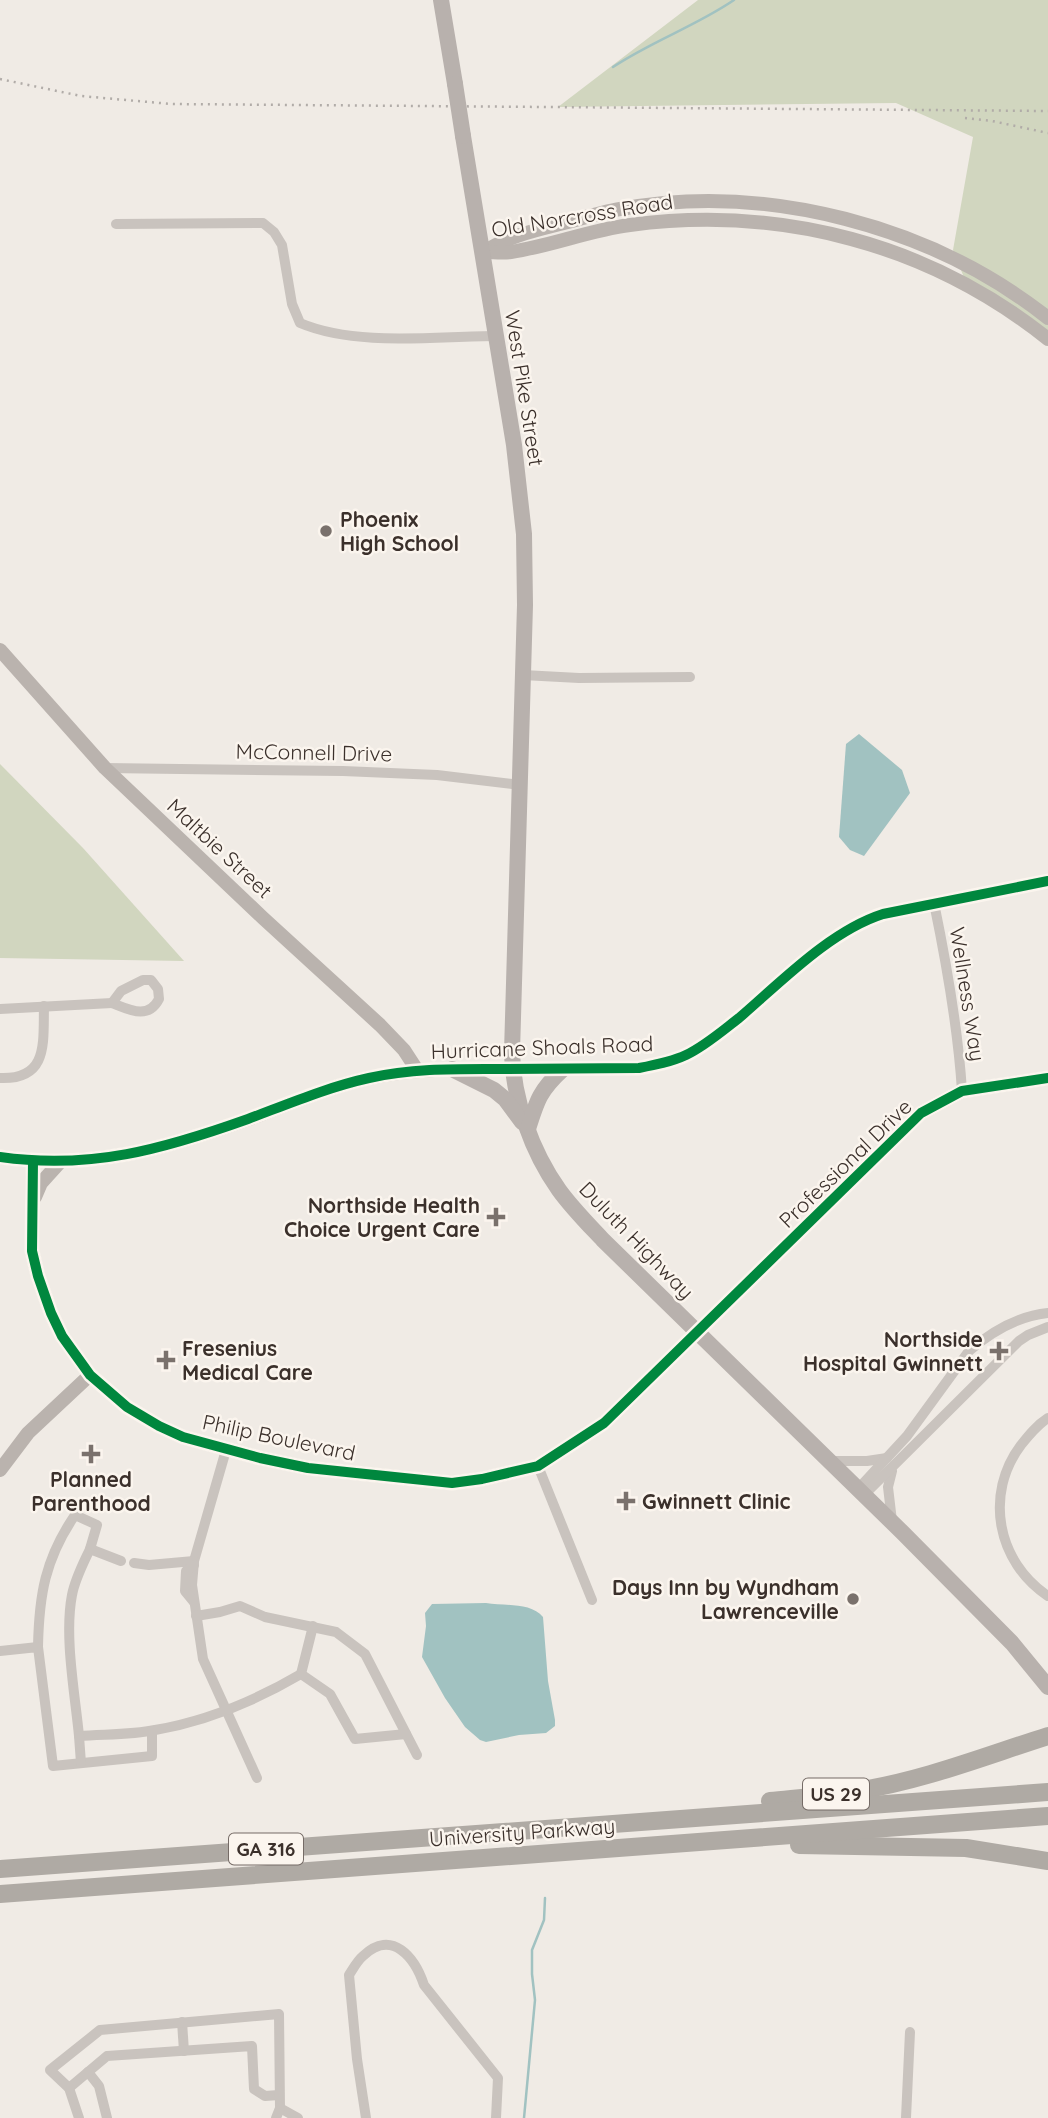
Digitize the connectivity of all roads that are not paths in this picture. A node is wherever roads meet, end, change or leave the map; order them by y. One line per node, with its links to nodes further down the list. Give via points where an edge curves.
1 (441, 0): 3 (main road, West Pike Street, bridge)
2 (116, 224): 5 (street, via 263,223 282,245 300,323 319,331 373,337)
3 (483, 252): 4 (street, Old Norcross Road, via 504,239 621,209 700,201 773,205 826,214 910,240 958,261); 5 (main road, West Pike Street); 6 (street, Old Norcross Road, via 509,253 605,229 688,219 789,225 862,242 928,266 1004,307)
4 (1048, 318)
5 (496, 336): 8 (main road, West Pike Street, via 524,534)
6 (1048, 339)
7 (0, 650): 10 (street, Maltbie Street)
8 (523, 675): 9 (street); 11 (main road, West Pike Street)
9 (690, 677)
10 (105, 768): 11 (street, McConnell Drive, via 343,771); 20 (street, Maltbie Street, via 380,1026)
11 (521, 785): 18 (main road, Duluth Highway)
12 (1048, 881): 13 (street, Hurricane Shoals Road)
13 (934, 904): 19 (street, Hurricane Shoals Road, via 872,918 844,932 722,1031 685,1055 639,1068); 23 (street, Wellness Way)
14 (112, 1003): 14 (street, via 140,1013 151,1010 159,999 158,989 151,980 143,979 121,991); 15 (street)
15 (44, 1006): 16 (street); 21 (street, via 42,1055 37,1064 22,1077)
16 (0, 1009)
17 (452, 1069): 18 (street, Hurricane Shoals Road); 20 (street, Hurricane Shoals Road); 24 (main road, via 494,1090)
18 (512, 1069): 19 (street, Hurricane Shoals Road); 24 (main road, Duluth Highway)
19 (563, 1069): 24 (main road, via 537,1098)
20 (417, 1070): 27 (street, Hurricane Shoals Road, via 338,1087 152,1150)
21 (0, 1078)
22 (1048, 1078): 23 (street, Professional Drive)
23 (962, 1091): 31 (street, Professional Drive, via 921,1113)
24 (528, 1129): 31 (main road, Duluth Highway, via 570,1205)
25 (0, 1157): 26 (street, Hurricane Shoals Road)
26 (33, 1161): 27 (street, Hurricane Shoals Road); 28 (street, Philip Boulevard)
27 (60, 1162): 28 (street, via 41,1183)
28 (31, 1204): 32 (street, Philip Boulevard, via 32,1251 42,1290 62,1336)
29 (1048, 1313): 36 (street, via 1013,1322 969,1351)
30 (1048, 1326): 36 (street, via 1018,1341)
31 (698, 1331): 35 (main road, Duluth Highway); 37 (street, Philip Boulevard, via 604,1423)
32 (90, 1375): 34 (street, Philip Boulevard, via 127,1407 159,1426); 38 (street, via 28,1433)
33 (1048, 1418): 45 (street, via 1031,1432 1010,1464 999,1510 1013,1560)
34 (226, 1450): 37 (street, Philip Boulevard, via 308,1468 452,1483); 44 (street)
35 (831, 1461): 36 (street); 39 (main road, Duluth Highway)
36 (891, 1461): 39 (street); 40 (street)
37 (538, 1466): 46 (street)
38 (0, 1470)
39 (862, 1491): 40 (main road, Duluth Highway)
40 (892, 1521): 49 (main road, Duluth Highway)
41 (90, 1549): 42 (street); 50 (street, via 97,1525 75,1515 48,1567 39,1607); 58 (street, via 72,1592 69,1623)
42 (121, 1561)
43 (134, 1563): 44 (street)
44 (194, 1563): 47 (street, via 199,1572 185,1591)
45 (1048, 1596)
46 (592, 1600)
47 (197, 1616): 48 (street, via 240,1606 265,1617); 55 (street, via 203,1659)
48 (313, 1626): 53 (street); 57 (street, via 336,1632 365,1654)
49 (1012, 1643): 52 (main road, Duluth Highway); 54 (main road, Duluth Highway)
50 (38, 1647): 51 (street); 61 (street, via 53,1766)
51 (0, 1651)
52 (1048, 1673)
53 (301, 1674): 55 (street); 57 (street, via 330,1694 355,1739)
54 (1048, 1687)
55 (226, 1711): 56 (street); 62 (street)
56 (152, 1731): 58 (street); 61 (street, via 152,1756)
57 (406, 1734): 60 (street)
58 (79, 1736): 61 (street)
59 (1047, 1736): 65 (highway, US 29, via 923,1776 857,1791 684,1808)
60 (417, 1755)
61 (81, 1763)
62 (257, 1778)
63 (1048, 1792): 65 (highway, University Parkway / GA 316)
64 (1048, 1816): 66 (highway, University Parkway / GA 316)
65 (622, 1823): 68 (highway, University Parkway / GA 316)
66 (711, 1841): 67 (highway, via 945,1847); 69 (highway, University Parkway / GA 316)
67 (1048, 1861)
68 (0, 1869)
69 (0, 1894)
70 (182, 2022): 72 (street); 74 (street, via 100,2030 50,2070); 75 (street, via 279,2014)
71 (910, 2032): 82 (street)
72 (184, 2051): 73 (street, via 107,2056); 75 (street, via 252,2046 254,2089 265,2096)
73 (88, 2072): 74 (street); 78 (street, via 99,2086)
74 (69, 2088): 77 (street)
75 (279, 2095): 76 (street)
76 (278, 2113): 79 (street)
77 (79, 2118)
78 (107, 2118)
79 (298, 2118)
80 (366, 2118): 81 (street, via 349,1975 363,1956 381,1945 394,1946 408,1955 425,1985 498,2078)
81 (496, 2118)
82 (906, 2118)

